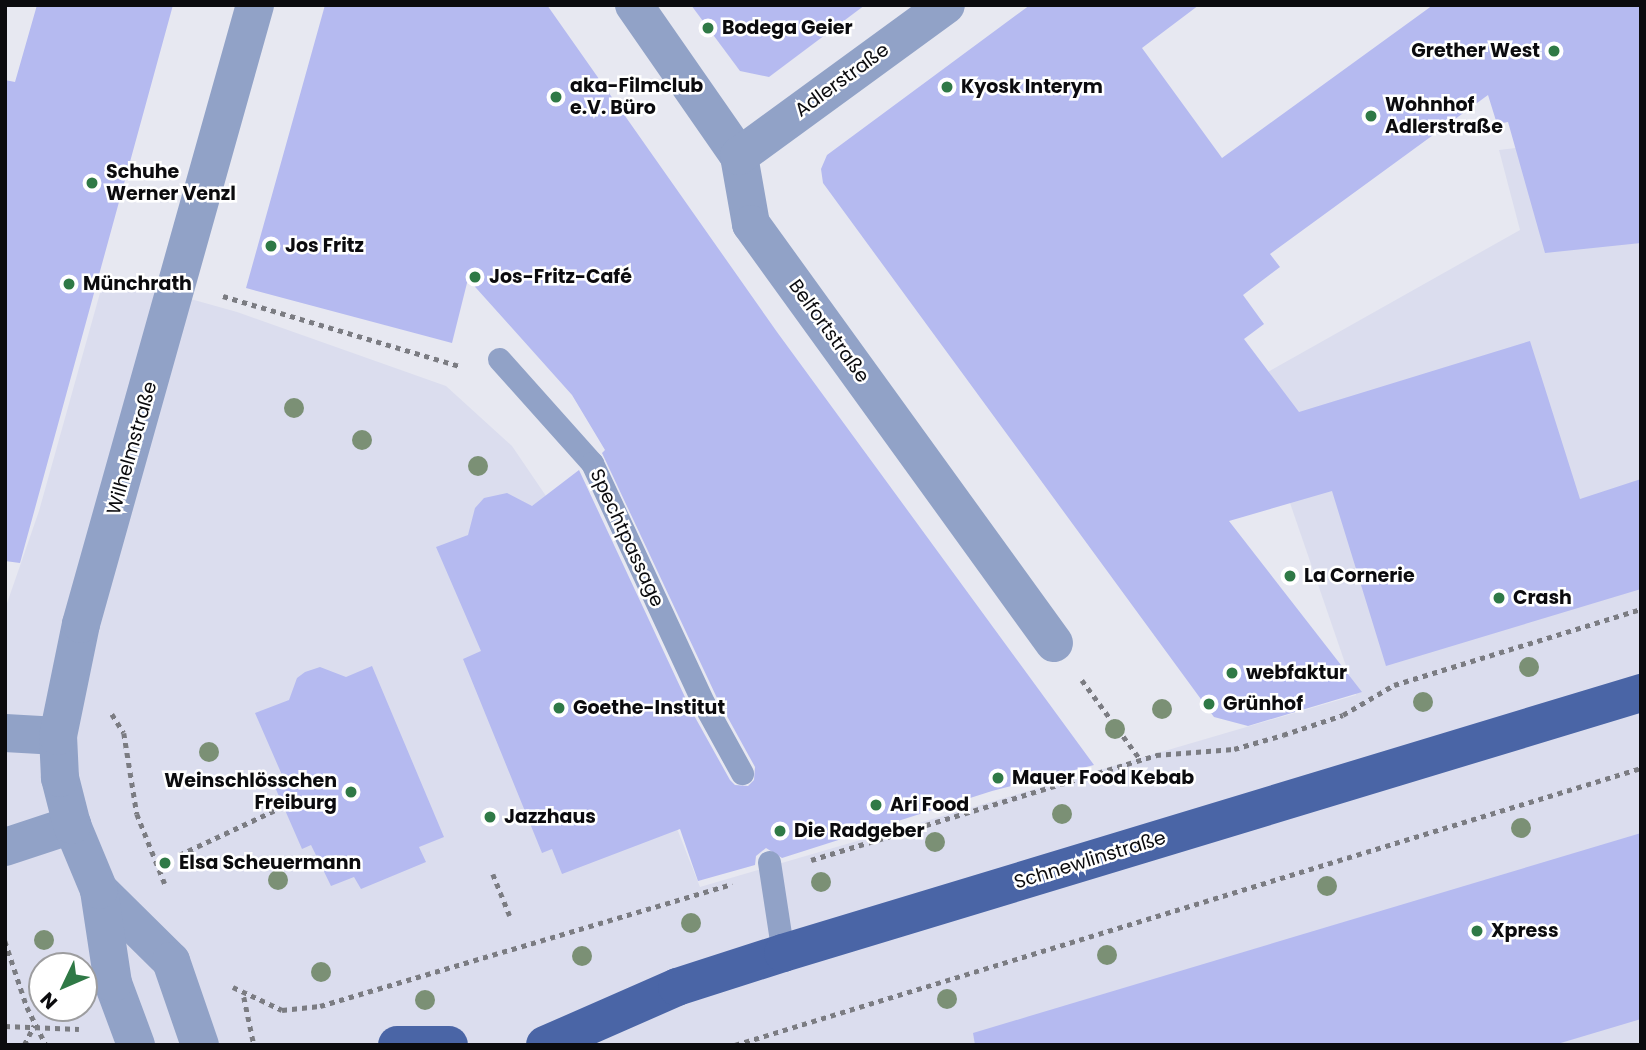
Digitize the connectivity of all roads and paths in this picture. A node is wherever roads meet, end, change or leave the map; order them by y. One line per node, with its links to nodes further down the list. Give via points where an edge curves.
1 (255, 5): 5 (street, Wilhelmstraße)
2 (634, 5): 4 (street, Belfortstraße)
3 (946, 5): 4 (street, Adlerstraße)
4 (739, 156): 8 (street, Belfortstraße, via 751,224)
5 (178, 283): 6 (path, via 459,366); 12 (street, Wilhelmstraße, via 81,624)
6 (499, 359): 15 (lane, Spechtpassage, via 592,463 704,704)
7 (1641, 609): 13 (path, via 1394,685 1343,715 1283,735 1234,749)
8 (1054, 643): 13 (path)
9 (1641, 692): 26 (main road, Schnewlinstraße)
10 (5, 733): 12 (street)
11 (124, 733): 23 (path, via 137,814)
12 (58, 736): 17 (street, Wilhelmstraße, via 60,778)
13 (1140, 759): 20 (path)
14 (1641, 768): 41 (path)
15 (742, 773)
16 (282, 807): 19 (path)
17 (72, 825): 18 (street); 22 (street, Wilhelmstraße)
18 (5, 846)
19 (179, 855)
20 (769, 867): 26 (lane); 29 (path, via 320,1006 282,1010)
21 (493, 874): 24 (path)
22 (99, 890): 35 (street, Wilhelmstraße, via 113,983); 36 (street, Wilhelmstraße, via 171,961)
23 (172, 896)
24 (510, 916)
25 (5, 941): 27 (path)
26 (783, 953): 40 (main road, Schnewlinstraße, via 677,987)
27 (7, 957): 30 (path)
28 (233, 988): 29 (path)
29 (244, 997): 37 (path)
30 (34, 1025): 31 (path); 32 (path); 33 (path); 34 (path)
31 (5, 1026)
32 (90, 1030)
33 (23, 1045)
34 (46, 1045)
35 (135, 1045)
36 (200, 1045)
37 (254, 1045)
38 (397, 1045): 39 (main road)
39 (449, 1045)
40 (545, 1045)
41 (734, 1045)

